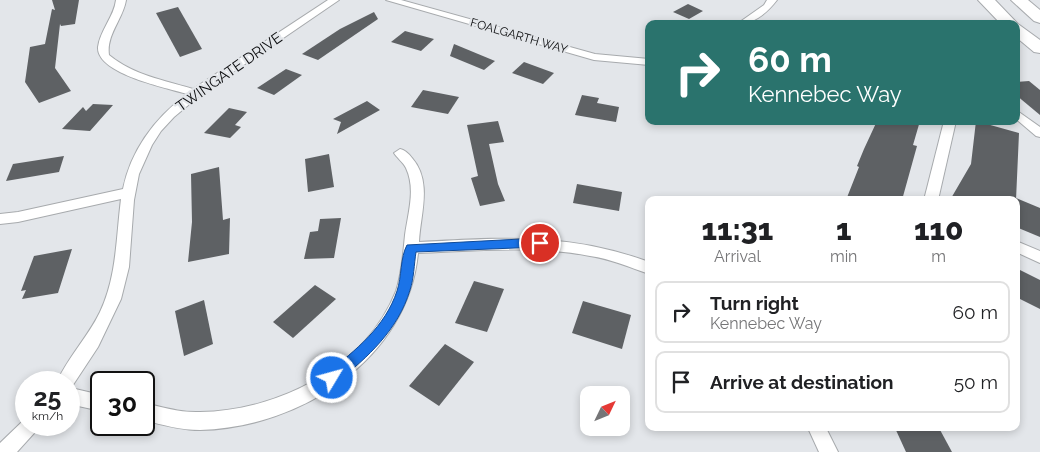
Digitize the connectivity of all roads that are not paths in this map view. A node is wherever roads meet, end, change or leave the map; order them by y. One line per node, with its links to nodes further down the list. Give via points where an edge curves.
1 (121, 0): 13 (street, via 118,16 103,45 104,56 127,71)
2 (334, 0): 13 (street, TWINGATE DRIVE)
3 (391, 0): 12 (street, FOALGARTH WAY, via 594,57)
4 (772, 0): 8 (street, via 767,8)
5 (986, 0): 9 (highway)
6 (1019, 0): 7 (highway)
7 (1040, 18)
8 (748, 20)
9 (1006, 20)
10 (1020, 33): 11 (highway)
11 (1040, 48)
12 (645, 62)
13 (194, 93): 18 (street, TWINGATE DRIVE, via 150,138 136,163)
14 (1020, 117): 16 (street)
15 (949, 125): 19 (street)
16 (1040, 133)
17 (400, 153): 21 (street, via 412,167 418,184)
18 (130, 192): 20 (street); 25 (street, TWINGATE DRIVE, via 122,266 115,294 94,342)
19 (932, 196)
20 (0, 219)
21 (411, 248): 24 (street, via 540,243 578,246); 26 (street, via 404,290 383,330 346,369 319,387 295,400 250,415 198,421)
22 (1020, 248): 23 (street)
23 (1040, 257)
24 (645, 267)
25 (74, 371)
26 (155, 414)
27 (818, 431): 30 (street)
28 (19, 436): 29 (street)
29 (4, 452)
30 (829, 452)

